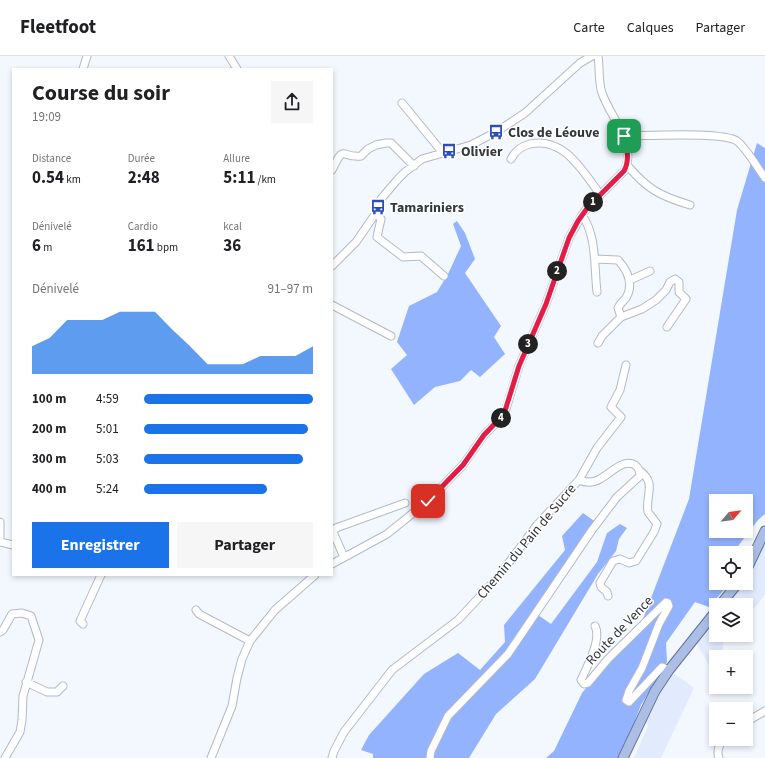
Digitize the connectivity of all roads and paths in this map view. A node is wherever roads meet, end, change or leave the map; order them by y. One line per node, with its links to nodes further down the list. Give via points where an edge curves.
1 (87, 56): 5 (street)
2 (229, 56): 6 (street)
3 (592, 56): 9 (street, via 580,63 512,122 471,145)
4 (598, 56): 8 (street, via 602,92)
5 (83, 68)
6 (236, 68)
7 (402, 103): 9 (street)
8 (624, 136): 11 (street); 14 (street, via 694,135 732,138 741,144)
9 (443, 153): 12 (street, via 422,159)
10 (511, 159): 15 (street, via 519,149 527,145 552,144 568,155)
11 (627, 165): 15 (street); 16 (street, via 648,187 659,194)
12 (414, 166): 13 (street, via 392,143 386,143 368,149 361,156 340,154); 17 (street, via 398,179 381,199)
13 (333, 168)
14 (765, 178)
15 (600, 194): 18 (street)
16 (690, 205)
17 (376, 213): 20 (street, via 356,242); 22 (street, via 380,219 377,237 404,257 421,256)
18 (582, 215): 19 (street, via 589,229); 40 (street, via 569,238 546,304 519,366 506,409 500,419 484,435 463,465 428,501 387,534)
19 (595, 259): 23 (street, via 618,260); 24 (street)
20 (333, 265)
21 (650, 270): 23 (street)
22 (444, 276)
23 (630, 280): 26 (street, via 626,297 618,308)
24 (596, 292)
25 (333, 306): 28 (street)
26 (621, 317): 27 (street, via 656,300 675,279 679,282 679,292 686,299); 29 (street)
27 (667, 327)
28 (391, 336)
29 (598, 343)
30 (626, 365): 32 (street, via 620,390 611,407 621,417 597,448)
31 (640, 471): 32 (street, Chemin du Pain de Sucre, via 637,466 625,463 599,480); 45 (street, via 645,474 649,483 648,512 658,524 636,561 613,561 600,583); 62 (street, via 640,476 617,497 592,530 508,654 448,716)
32 (579, 480): 61 (street, Chemin du Pain de Sucre, via 537,525 498,577 458,620 392,670 344,732)
33 (405, 503): 40 (street, via 336,528 333,532)
34 (0, 522): 36 (street)
35 (765, 531): 39 (main road)
36 (0, 537)
37 (0, 542): 38 (street)
38 (12, 545)
39 (753, 556)
40 (344, 557): 41 (street)
41 (333, 563)
42 (101, 576): 49 (street, via 80,621)
43 (314, 576): 52 (street, via 275,610)
44 (732, 590): 46 (main road)
45 (608, 596)
46 (726, 598)
47 (196, 610): 52 (street)
48 (709, 620): 53 (main road, Route de Vence)
49 (83, 624)
50 (596, 626): 53 (street, Route de Vence, via 593,653 581,680 584,684 588,683 608,659 666,602 668,603 669,606 658,624 642,668 626,700 630,702 662,667)
51 (0, 632): 54 (street, via 12,614 22,613 31,616 39,640)
52 (250, 641): 60 (street, via 242,659 232,706)
53 (669, 670): 63 (main road, Route de Vence, via 655,691)
54 (26, 682): 55 (street, via 47,692 57,692); 59 (street, via 20,732)
55 (63, 686)
56 (765, 711): 57 (street)
57 (753, 718)
58 (720, 746): 64 (street, via 717,753)
59 (5, 758)
60 (211, 758)
61 (332, 758)
62 (430, 758)
63 (623, 758)
64 (719, 758)

